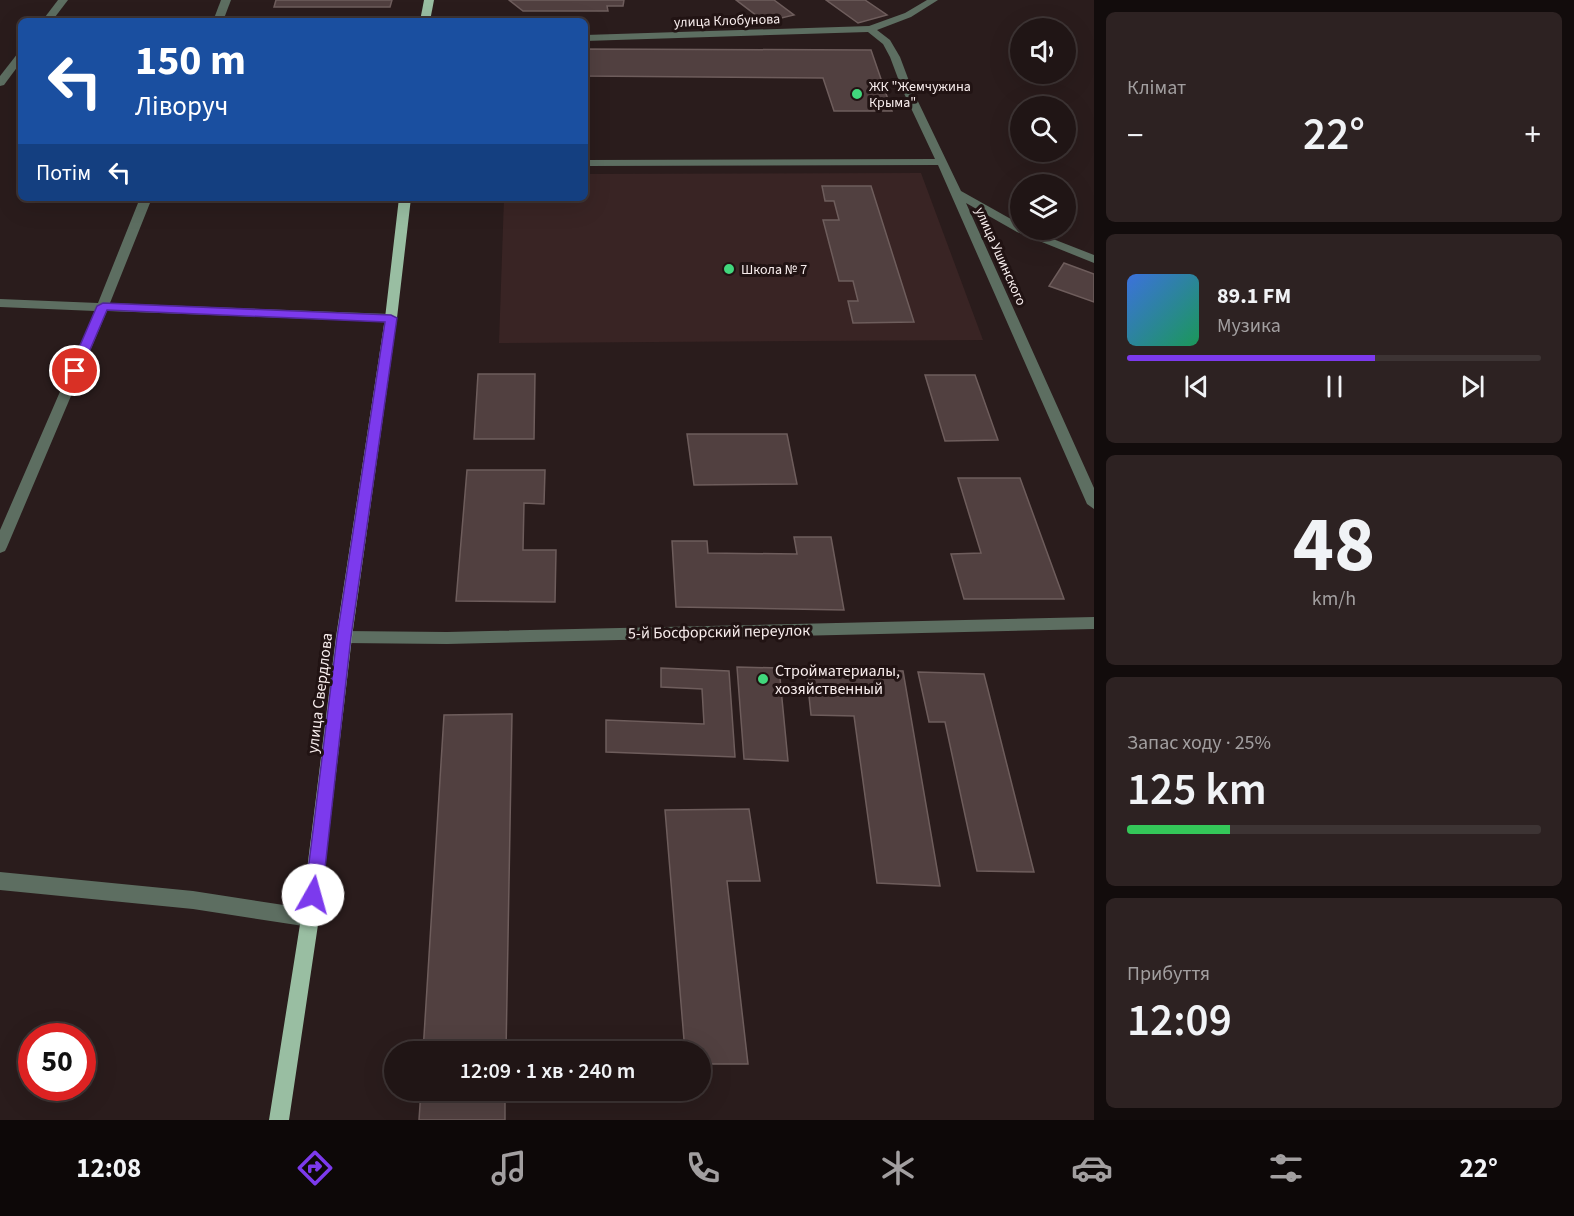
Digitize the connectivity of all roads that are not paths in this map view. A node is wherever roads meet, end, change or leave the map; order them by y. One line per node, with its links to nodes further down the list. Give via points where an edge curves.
1 (63, 0): 5 (street)
2 (226, 0): 6 (street)
3 (429, 0): 7 (main road)
4 (933, 0): 8 (street, улица Клобунова, via 908,15)
5 (49, 18)
6 (219, 18)
7 (426, 18)
8 (870, 29): 9 (street, улица Клобунова); 12 (street, улица Ушинского, via 891,49)
9 (588, 38)
10 (18, 59): 11 (street)
11 (0, 83)
12 (941, 162): 13 (street); 14 (street, улица Ушинского)
13 (588, 163)
14 (956, 193): 17 (street); 23 (street, улица Ушинского)
15 (146, 201): 21 (street)
16 (405, 201): 22 (main road, улица Свердлова)
17 (1010, 223)
18 (1047, 240): 19 (street)
19 (1094, 259)
20 (0, 303): 21 (street)
21 (103, 306): 22 (street); 24 (street)
22 (391, 318): 26 (main road, улица Свердлова)
23 (1094, 504)
24 (0, 547)
25 (1094, 622): 26 (street, 5-й Босфорский переулок, via 459,638)
26 (344, 637): 28 (main road, улица Свердлова)
27 (0, 880): 28 (street, via 192,900)
28 (310, 918): 29 (main road, улица Свердлова)
29 (279, 1120)

